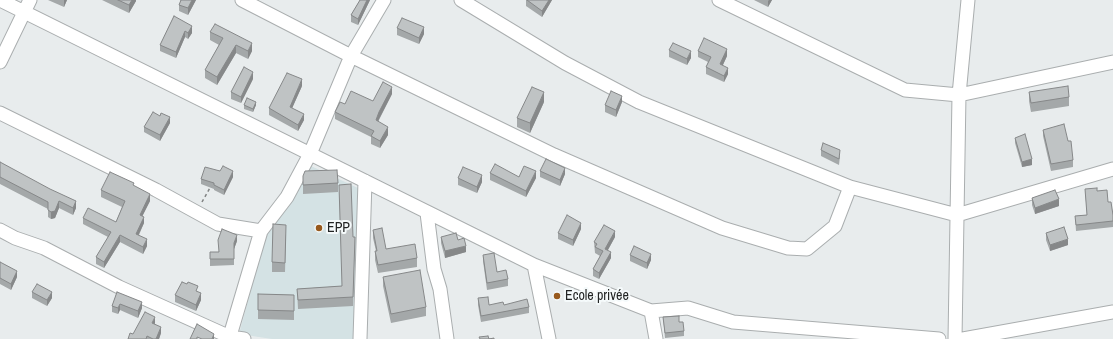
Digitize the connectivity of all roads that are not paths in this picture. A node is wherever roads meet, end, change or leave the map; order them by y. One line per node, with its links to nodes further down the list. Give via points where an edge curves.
1 (0, 0): 8 (street)
2 (30, 0): 8 (street)
3 (242, 0): 9 (street)
4 (384, 0): 9 (street)
5 (462, 0): 17 (street, via 565,64 639,102)
6 (719, 0): 12 (street, via 905,90)
7 (968, 0): 12 (street)
8 (24, 12): 10 (street); 14 (street)
9 (351, 56): 14 (street); 17 (street, via 554,155 722,228 788,248 807,249 835,226)
10 (0, 62)
11 (1113, 62): 12 (street)
12 (959, 95): 19 (street)
13 (0, 114): 21 (street, via 156,190 218,224)
14 (310, 154): 16 (street); 21 (street, via 287,197)
15 (1113, 170): 19 (street)
16 (365, 181): 18 (street); 27 (street)
17 (850, 187): 19 (street)
18 (427, 212): 22 (street); 28 (street)
19 (957, 215): 32 (street)
20 (0, 230): 25 (street, via 44,248 118,287)
21 (261, 231): 25 (street)
22 (534, 265): 23 (street); 29 (street)
23 (651, 311): 30 (street); 31 (street, via 688,308 733,322)
24 (1113, 312): 33 (street)
25 (230, 338): 26 (street)
26 (244, 339)
27 (360, 339)
28 (447, 339)
29 (549, 339)
30 (656, 339)
31 (939, 339)
32 (955, 339)
33 (963, 339)

